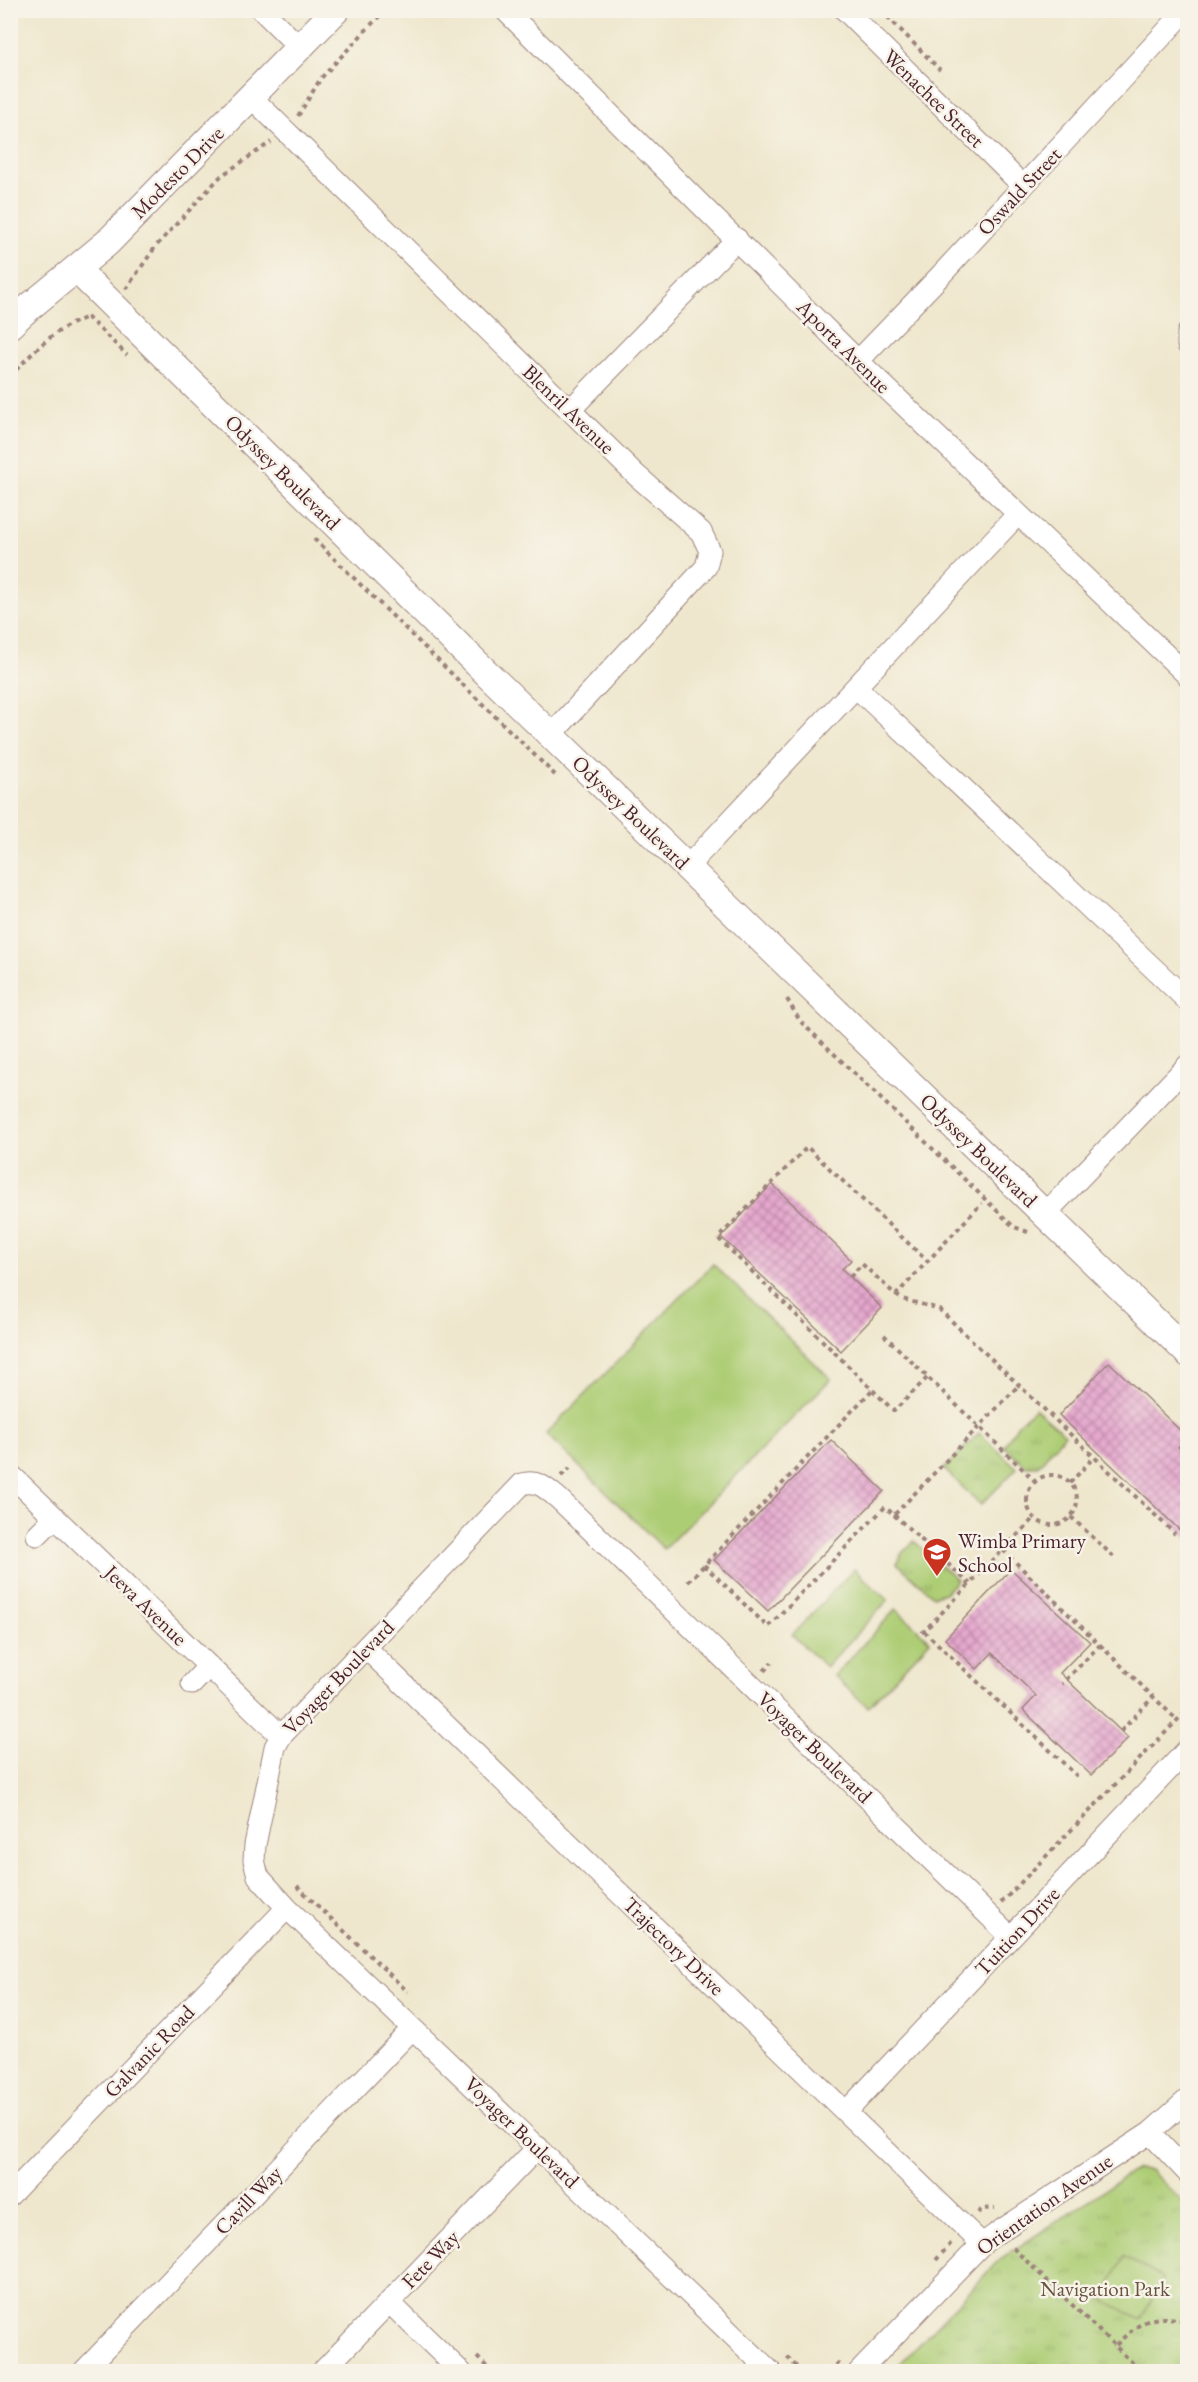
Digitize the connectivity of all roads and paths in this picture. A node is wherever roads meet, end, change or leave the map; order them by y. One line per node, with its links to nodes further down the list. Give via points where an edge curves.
1 (262, 10): 8 (street)
2 (336, 10): 8 (street, Modesto Drive)
3 (385, 10): 11 (path, via 321,78)
4 (505, 10): 13 (street, Aporta Avenue)
5 (845, 10): 12 (street, Wenachee Street)
6 (880, 10): 9 (path)
7 (1178, 19): 12 (street, Oswald Street)
8 (299, 47): 10 (street, Modesto Drive)
9 (940, 70)
10 (251, 97): 11 (street, Blenril Avenue); 14 (street, Modesto Drive, via 107,243)
11 (285, 130): 15 (path, via 221,176 156,246); 23 (street, Blenril Avenue)
12 (1023, 186): 21 (street, Oswald Street)
13 (737, 239): 21 (street, Aporta Avenue); 23 (street)
14 (76, 269): 15 (street, Odyssey Boulevard); 17 (street, Modesto Drive)
15 (113, 305): 16 (path); 28 (street, Odyssey Boulevard)
16 (87, 317): 20 (path); 22 (path, via 49,337)
17 (10, 325)
18 (1188, 333): 19 (street)
19 (1188, 345)
20 (131, 359)
21 (858, 361): 24 (street, Aporta Avenue)
22 (10, 376)
23 (570, 410): 28 (street, Blenril Avenue, via 701,532 710,551 706,567)
24 (1017, 515): 26 (street, Aporta Avenue); 27 (street)
25 (446, 669): 29 (path)
26 (1188, 676)
27 (856, 687): 30 (street); 32 (street)
28 (551, 735): 30 (street, Odyssey Boulevard)
29 (557, 777)
30 (687, 867): 35 (street, Odyssey Boulevard)
31 (780, 991): 35 (path, via 800,1021 1014,1227)
32 (1188, 1001)
33 (1188, 1065): 35 (street)
34 (982, 1203): 36 (path)
35 (1039, 1223): 40 (street, Odyssey Boulevard)
36 (927, 1262): 38 (path); 43 (path, via 807,1147 718,1238)
37 (850, 1277): 38 (path, via 862,1264)
38 (896, 1295): 42 (path, via 939,1310)
39 (884, 1335): 41 (path)
40 (1186, 1348)
41 (927, 1378): 43 (path, via 894,1411); 44 (path)
42 (1019, 1385): 44 (path); 45 (path)
43 (872, 1390): 57 (path)
44 (978, 1428): 47 (path); 49 (path)
45 (1094, 1457): 48 (path); 53 (path)
46 (10, 1474): 50 (street, Jeeva Avenue)
47 (1035, 1481): 48 (path, via 1053,1475); 52 (path, via 1027,1503)
48 (1070, 1483): 51 (path, via 1077,1500)
49 (894, 1515): 57 (path, via 885,1506 768,1627); 59 (path)
50 (55, 1517): 54 (street); 62 (street, Jeeva Avenue)
51 (1071, 1517): 52 (path, via 1057,1525); 56 (path)
52 (1034, 1518): 55 (path)
53 (1175, 1534)
54 (37, 1535)
55 (1003, 1550): 59 (path); 60 (path)
56 (1114, 1557)
57 (704, 1565): 58 (path)
58 (688, 1582)
59 (970, 1584): 71 (path, via 923,1632)
60 (1100, 1645): 64 (path); 65 (path)
61 (366, 1648): 69 (street, Voyager Boulevard); 73 (street, Voyager Boulevard, via 522,1484 531,1481 542,1485); 77 (street, Trajectory Drive)
62 (209, 1666): 63 (street); 69 (street, Jeeva Avenue)
63 (192, 1684)
64 (1062, 1684)
65 (1153, 1697): 67 (path); 68 (path)
66 (1188, 1709): 67 (path)
67 (1177, 1720): 73 (path)
68 (1121, 1731)
69 (281, 1736): 72 (street, Voyager Boulevard, via 275,1747 254,1860 258,1876)
70 (1188, 1749): 74 (street, Tuition Drive)
71 (1077, 1776)
72 (287, 1908): 75 (street, Voyager Boulevard); 81 (street, Galvanic Road)
73 (989, 1916): 74 (street, Voyager Boulevard)
74 (1011, 1937): 77 (street, Tuition Drive)
75 (412, 2029): 79 (street, Voyager Boulevard); 87 (street, Cavill Way)
76 (1188, 2099): 78 (street, Orientation Avenue)
77 (846, 2112): 82 (street, Trajectory Drive)
78 (1150, 2133): 80 (street); 82 (street, Orientation Avenue)
79 (538, 2147): 84 (street, Fete Way); 90 (street, Voyager Boulevard)
80 (1188, 2173)
81 (10, 2195)
82 (982, 2244): 91 (street, Orientation Avenue)
83 (1013, 2248): 86 (path)
84 (389, 2302): 88 (street, Fete Way); 89 (street)
85 (1188, 2321): 86 (path, via 1172,2317 1151,2319)
86 (1116, 2345): 92 (path)
87 (83, 2372)
88 (322, 2372)
89 (461, 2372)
90 (771, 2372)
91 (860, 2372)
92 (1142, 2372)

